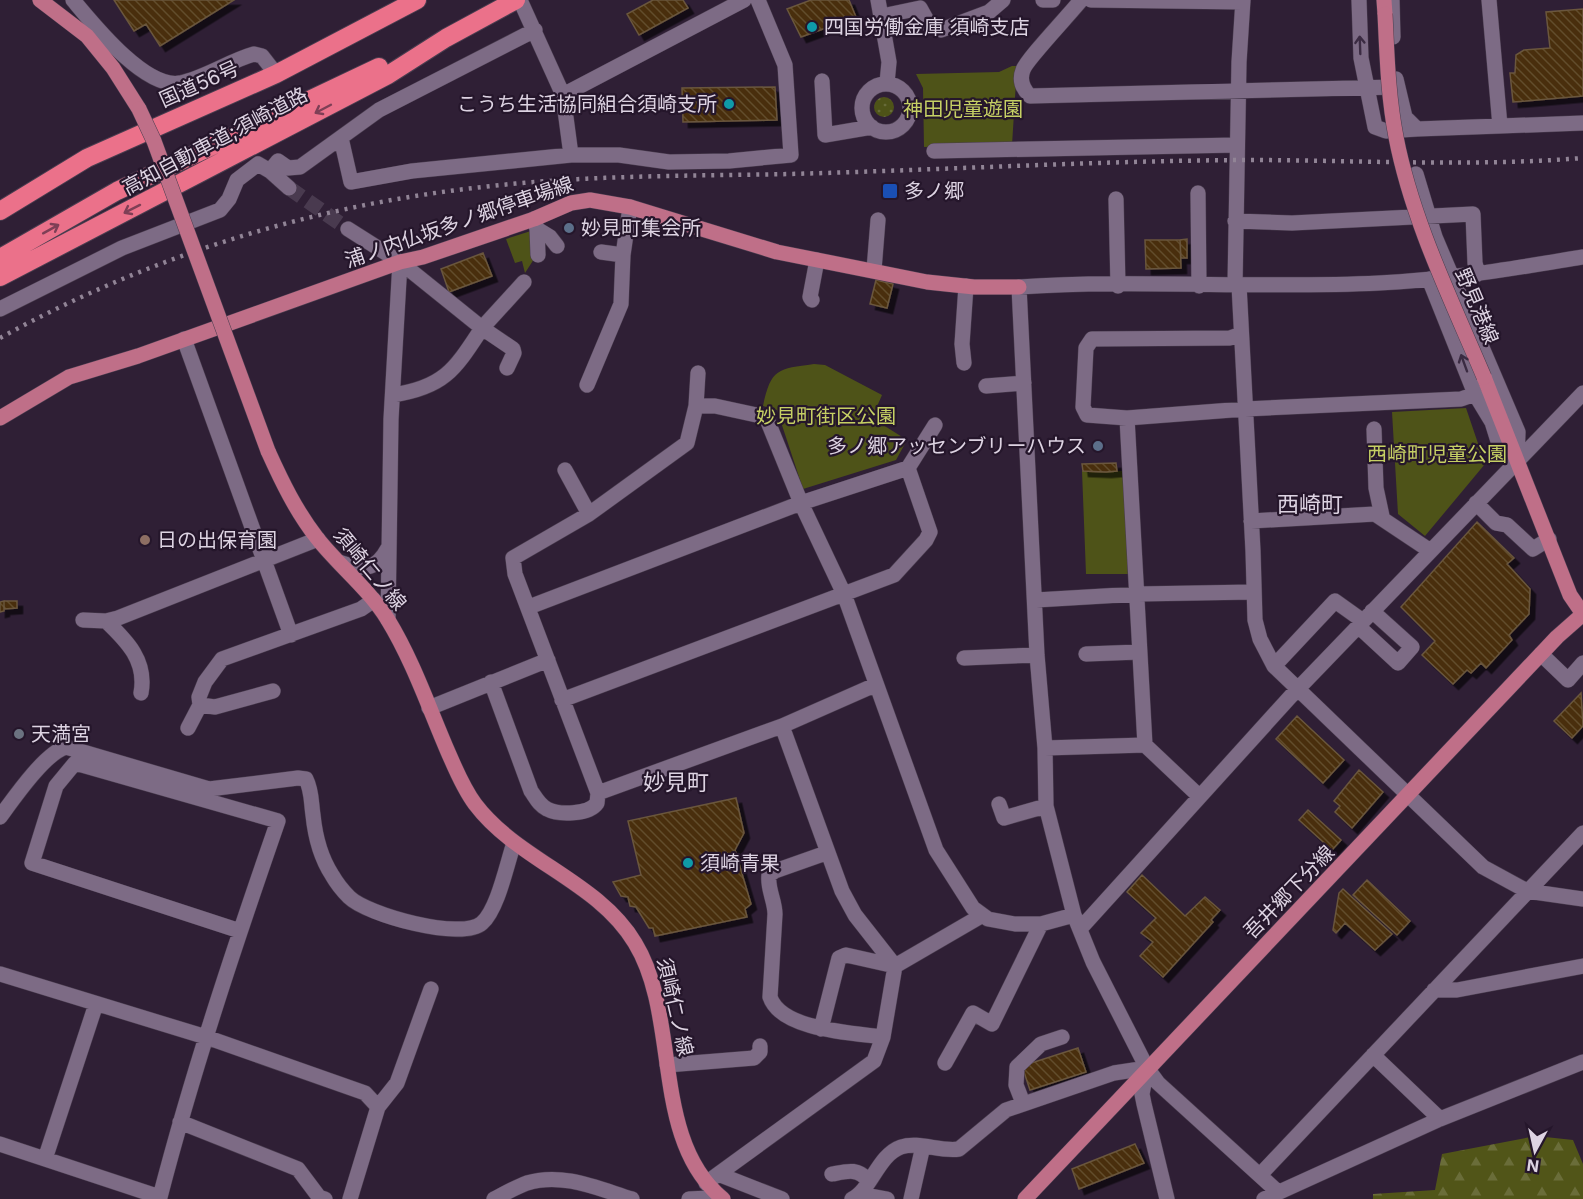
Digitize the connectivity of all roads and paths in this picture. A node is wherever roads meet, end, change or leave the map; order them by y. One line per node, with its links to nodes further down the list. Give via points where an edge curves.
1 (40, 0): 95 (main road, 須崎仁ノ線, bridge, via 87,36 139,109 268,451 293,502)
2 (73, 0): 21 (street, via 115,46 162,82 180,83 254,54 262,56)
3 (417, 0): 21 (highway, 国道56号)
4 (518, 0): 19 (street); 20 (highway, 高知自動車道;須崎道路)
5 (744, 0): 27 (street)
6 (758, 0): 35 (street, via 785,65 791,155 669,162 619,155)
7 (878, 0): 18 (street)
8 (1004, 0): 16 (street, via 989,12 940,30 930,26)
9 (1043, 0): 10 (street)
10 (1053, 0)
11 (1081, 0): 26 (street, via 1024,67 1022,83 1030,96)
12 (1090, 0): 15 (street)
13 (1359, 0): 25 (street, one-way to 13)
14 (1489, 0): 29 (street)
15 (1243, 1): 26 (street)
16 (919, 4): 18 (street)
17 (1387, 4): 24 (street); 87 (main road, 野見港線, bridge, via 1392,111 1407,179 1431,249)
18 (882, 16): 23 (street, via 889,62)
19 (535, 30): 27 (street); 32 (street, via 379,110)
20 (446, 38): 53 (highway, 高知自動車道;須崎道路, one-way to 20, via 117,191 266,118); 58 (highway, 高知自動車道;須崎道路, one-way to 58, via 388,75)
21 (276, 74): 42 (highway, 国道56号, via 87,158)
22 (822, 81): 30 (street, via 825,135)
23 (887, 83): 30 (street, via 873,87 863,99 863,115); 30 (street, via 896,85 908,96 911,112 903,126 887,132)
24 (1396, 87): 25 (street); 31 (street, via 1405,117)
25 (1366, 89): 26 (street); 31 (street, via 1375,127 1386,131)
26 (1239, 91): 33 (street)
27 (563, 95): 35 (street)
28 (1583, 123): 29 (street)
29 (1500, 126): 31 (street)
30 (872, 128)
31 (1417, 129)
32 (341, 138): 35 (street, via 351,182 412,171); 36 (street, via 300,167 288,168 278,161)
33 (1237, 145): 34 (street); 45 (street)
34 (934, 152)
35 (571, 155)
36 (270, 171): 38 (street); 68 (street, via 258,164 237,180 220,210 122,248)
37 (1416, 174): 43 (street)
38 (289, 188)
39 (1198, 193): 65 (street)
40 (1116, 199): 64 (street)
41 (630, 207): 46 (main road, 浦ノ内仏坂多ノ郷停車場線, via 590,200 571,203); 51 (street); 54 (main road, 浦ノ内仏坂多ノ郷停車場線, via 777,252)
42 (0, 211)
43 (1428, 217): 45 (street, via 1292,223); 57 (street, via 1473,214); 59 (street)
44 (878, 220): 56 (street)
45 (1235, 220): 62 (street)
46 (535, 224): 48 (street); 50 (street); 55 (main road, 浦ノ内仏坂多ノ郷停車場線)
47 (348, 229): 55 (street)
48 (557, 246)
49 (601, 252): 51 (street)
50 (538, 255)
51 (623, 255): 76 (street, via 621,304)
52 (1583, 257): 57 (street)
53 (0, 258)
54 (817, 260): 56 (main road, 浦ノ内仏坂多ノ郷停車場線); 67 (street, via 810,297)
55 (399, 262): 69 (street); 71 (main road, 浦ノ内仏坂多ノ郷停車場線); 80 (street)
56 (874, 270): 63 (main road, 浦ノ内仏坂多ノ郷停車場線)
57 (1479, 274): 59 (street)
58 (0, 277)
59 (1454, 278): 60 (street); 87 (street, via 1518,432)
60 (1429, 279): 62 (street); 79 (street, one-way to 60)
61 (524, 282): 69 (street)
62 (1237, 285): 65 (street); 70 (street)
63 (966, 286): 66 (main road, 浦ノ内仏坂多ノ郷停車場線); 72 (street)
64 (1118, 286): 65 (street); 66 (street)
65 (1199, 286)
66 (1019, 287): 75 (street)
67 (813, 300)
68 (0, 309)
69 (482, 328): 73 (street, via 513,349); 80 (street, via 457,367 441,381)
70 (1241, 334): 82 (street); 84 (street, via 1230,338 1092,339 1086,348 1083,407 1087,415)
71 (184, 339): 83 (main road, 浦ノ内仏坂多ノ郷停車場線, via 69,377); 99 (street)
72 (964, 363)
73 (507, 368)
74 (698, 374): 81 (street)
75 (1024, 383): 77 (street); 105 (street)
76 (587, 385)
77 (986, 386)
78 (1583, 393): 87 (street)
79 (1475, 394): 82 (street, via 1440,401); 87 (street, via 1492,422 1501,451)
80 (393, 395): 97 (street)
81 (696, 406): 90 (street, via 766,417); 92 (street, via 687,443)
82 (1245, 409): 84 (street); 94 (street)
83 (0, 418)
84 (1127, 418): 103 (street)
85 (935, 424): 88 (street)
86 (1374, 429): 93 (street, via 1376,488)
87 (1517, 460): 91 (street); 96 (main road, 野見港線)
88 (908, 468): 90 (street); 102 (street, via 930,532 926,540 894,575)
89 (565, 470): 92 (street)
90 (801, 503): 102 (street); 106 (street)
91 (1476, 503): 96 (street, via 1496,523 1507,525 1533,549); 98 (street)
92 (589, 514): 106 (street, via 513,558 514,574)
93 (1382, 516): 94 (street, via 1365,513); 98 (street)
94 (1251, 521): 101 (street)
95 (318, 539): 99 (street); 100 (main road, 須崎仁ノ線)
96 (1550, 539): 107 (main road, 野見港線, via 1570,595)
97 (388, 548): 100 (street, via 382,560 368,568); 110 (street)
98 (1429, 550): 108 (street)
99 (265, 561): 111 (street); 112 (street)
100 (339, 562): 104 (main road, 須崎仁ノ線)
101 (1253, 592): 103 (street); 120 (street, via 1260,639)
102 (844, 594): 122 (street); 126 (street)
103 (1138, 594): 105 (street); 113 (street)
104 (374, 600): 110 (main road, 須崎仁ノ線); 112 (street, via 361,609)
105 (1036, 600): 116 (street)
106 (529, 607): 118 (street)
107 (1583, 614): 115 (main road, 吾井郷下分線)
108 (1364, 619): 120 (street, via 1335,601); 123 (street)
109 (83, 620): 111 (street)
110 (388, 620): 128 (main road, 須崎仁ノ線)
111 (106, 621): 125 (street, via 141,664)
112 (291, 635): 127 (street, via 222,659 205,682)
113 (1139, 652): 114 (street); 131 (street)
114 (1086, 654)
115 (1541, 654): 119 (street, via 1568,680); 135 (main road, 吾井郷下分線)
116 (1037, 656): 117 (street); 132 (street)
117 (964, 658)
118 (548, 660): 121 (street); 126 (street)
119 (1583, 663)
120 (1274, 666): 123 (street)
121 (491, 682): 128 (street); 133 (street, via 538,803 559,813 587,810 597,803)
122 (875, 685): 129 (street); 144 (street, via 936,850)
123 (1297, 690): 134 (street); 135 (street)
124 (273, 691): 127 (street, via 215,707)
125 (141, 693)
126 (562, 700): 133 (street)
127 (200, 705): 130 (street)
128 (429, 708): 140 (main road, 須崎仁ノ線, via 462,784 475,804)
129 (782, 726): 133 (street); 141 (street)
130 (188, 728)
131 (1145, 745): 132 (street); 134 (street)
132 (1045, 748): 137 (street)
133 (598, 793)
134 (1199, 796): 145 (street)
135 (1408, 796): 142 (street, via 1483,867); 163 (main road, 吾井郷下分線)
136 (999, 804): 137 (street, via 1004,818)
137 (1046, 806): 145 (street)
138 (0, 817): 140 (street, via 44,764 66,747 209,789 306,779 315,829 331,874 349,898 402,920 469,929 482,923 497,895)
139 (1583, 833): 142 (street)
140 (514, 843): 162 (main road, 須崎仁ノ線, via 603,905 634,941 649,972)
141 (826, 853): 148 (street, via 855,915); 154 (street, via 775,871 768,883 775,902 772,1005)
142 (1527, 891): 143 (street); 152 (street)
143 (1583, 899)
144 (981, 916): 146 (street, via 1015,924); 148 (street)
145 (1077, 922): 146 (street); 163 (street)
146 (1041, 924): 161 (street, via 993,1024 973,1013)
147 (240, 931): 147 (street, via 278,822 75,763 56,786 32,863); 155 (street)
148 (895, 966): 154 (street, via 846,955 839,958); 156 (street)
149 (1583, 966): 152 (street, via 1457,990)
150 (0, 974): 153 (street)
151 (431, 989): 165 (street, via 397,1083)
152 (1434, 990): 159 (street)
153 (96, 1004): 155 (street); 170 (street)
154 (821, 1029): 156 (street)
155 (206, 1037): 165 (street, via 365,1093); 167 (street)
156 (883, 1037): 174 (street, via 870,1066)
157 (1062, 1037): 164 (street, via 1041,1044 1017,1066 1016,1085)
158 (760, 1046): 162 (street, via 754,1058)
159 (1373, 1055): 166 (street); 172 (street)
160 (1583, 1062): 166 (street)
161 (945, 1063)
162 (667, 1065): 174 (main road, 須崎仁ノ線, via 694,1167)
163 (1147, 1068): 164 (street, via 1114,1073); 172 (street, via 1158,1083); 185 (main road, 吾井郷下分線); 186 (street, via 1142,1094)
164 (1023, 1102): 169 (street, via 1006,1110 959,1149)
165 (378, 1107): 178 (street)
166 (1440, 1119): 175 (street)
167 (180, 1122): 170 (street, via 160,1197); 177 (street, via 298,1169 319,1197)
168 (0, 1144): 170 (street)
169 (923, 1146): 173 (street, via 901,1147); 184 (street)
170 (45, 1159)
171 (832, 1174): 173 (street, via 856,1171)
172 (1260, 1175): 175 (street)
173 (868, 1180): 176 (street)
174 (716, 1187): 181 (street, via 708,1198); 182 (street)
175 (1271, 1195)
176 (856, 1197): 183 (street)
177 (325, 1199)
178 (350, 1199)
179 (494, 1199): 180 (street, via 527,1183 549,1179 577,1182)
180 (632, 1199)
181 (689, 1199)
182 (782, 1199)
183 (887, 1199)
184 (911, 1199)
185 (1025, 1199)
186 (1167, 1199)

